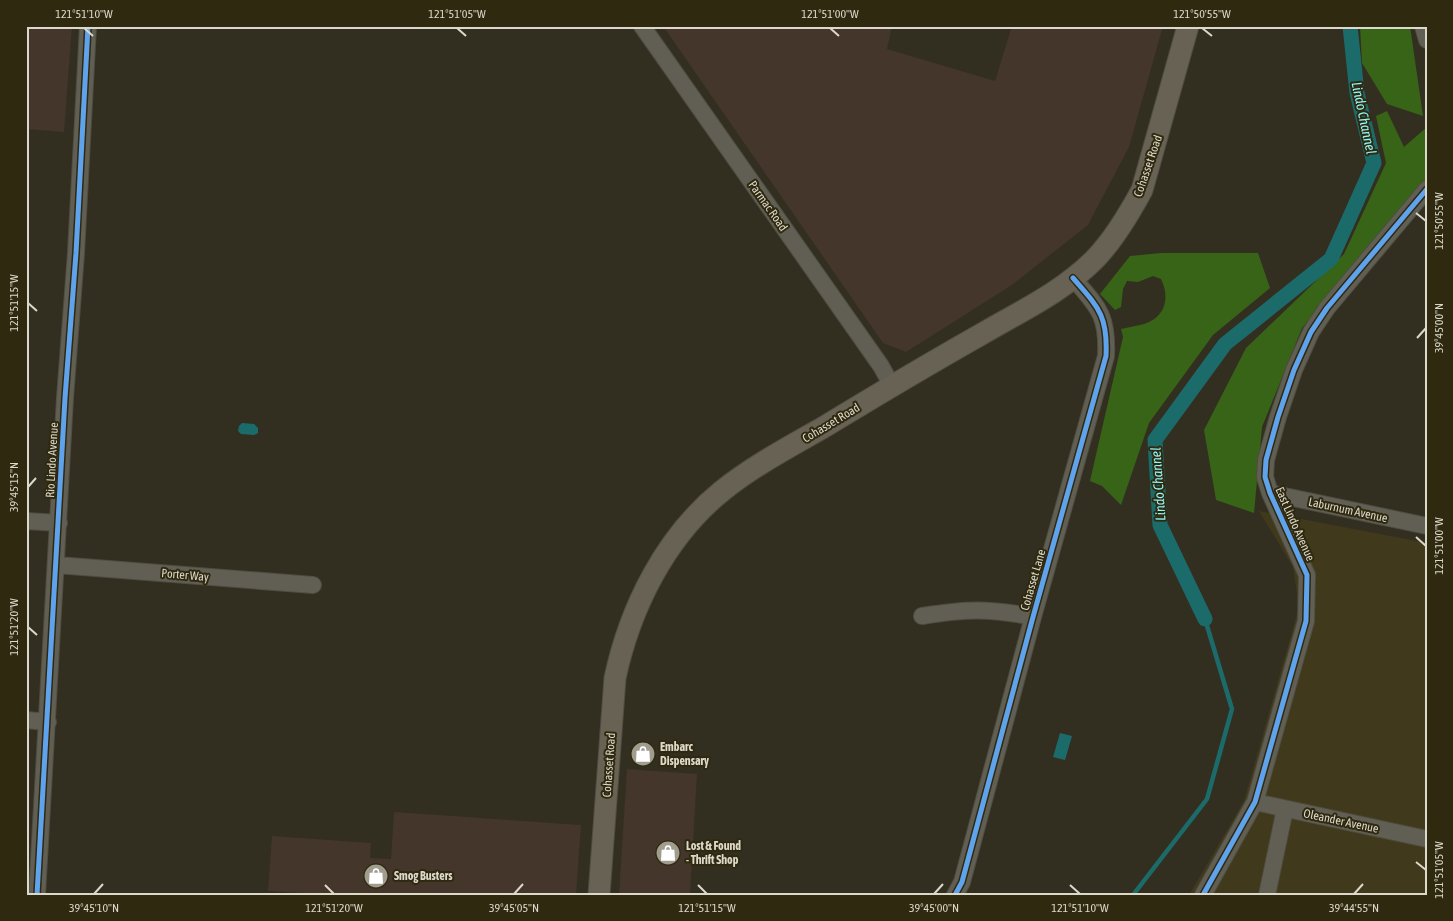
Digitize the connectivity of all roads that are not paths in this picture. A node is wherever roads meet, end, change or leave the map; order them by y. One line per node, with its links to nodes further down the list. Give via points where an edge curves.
1 (88, 26): 11 (street, Rio Lindo Avenue)
2 (642, 26): 8 (street, Parmac Road)
3 (1188, 26): 7 (main road, Cohasset Road, via 1142,190 1114,237)
4 (1423, 26): 5 (street)
5 (1427, 40)
6 (1425, 194): 9 (street, East Lindo Avenue, via 1327,308 1311,332 1294,370 1266,460 1265,476)
7 (1073, 278): 8 (main road, Cohasset Road); 16 (street, Cohasset Lane, via 1104,320 1106,356)
8 (892, 386): 23 (main road, Cohasset Road, via 721,492 671,547 654,573 629,626 615,678)
9 (1270, 493): 12 (street, Laburnum Avenue); 19 (street, East Lindo Avenue, via 1307,575 1306,621)
10 (26, 521): 11 (street)
11 (59, 523): 13 (street, Rio Lindo Avenue)
12 (1427, 526)
13 (56, 565): 14 (street, Porter Way); 18 (street, Rio Lindo Avenue)
14 (313, 585)
15 (922, 616): 16 (street, via 977,609)
16 (1032, 617): 24 (street, Cohasset Lane, via 962,882)
17 (26, 720): 18 (street)
18 (48, 722): 22 (street, Rio Lindo Avenue)
19 (1255, 802): 20 (street, Oleander Avenue); 25 (street, East Lindo Avenue)
20 (1285, 809): 21 (street, Oleander Avenue); 26 (street)
21 (1427, 839)
22 (37, 895)
23 (599, 895)
24 (955, 895)
25 (1203, 895)
26 (1267, 895)

